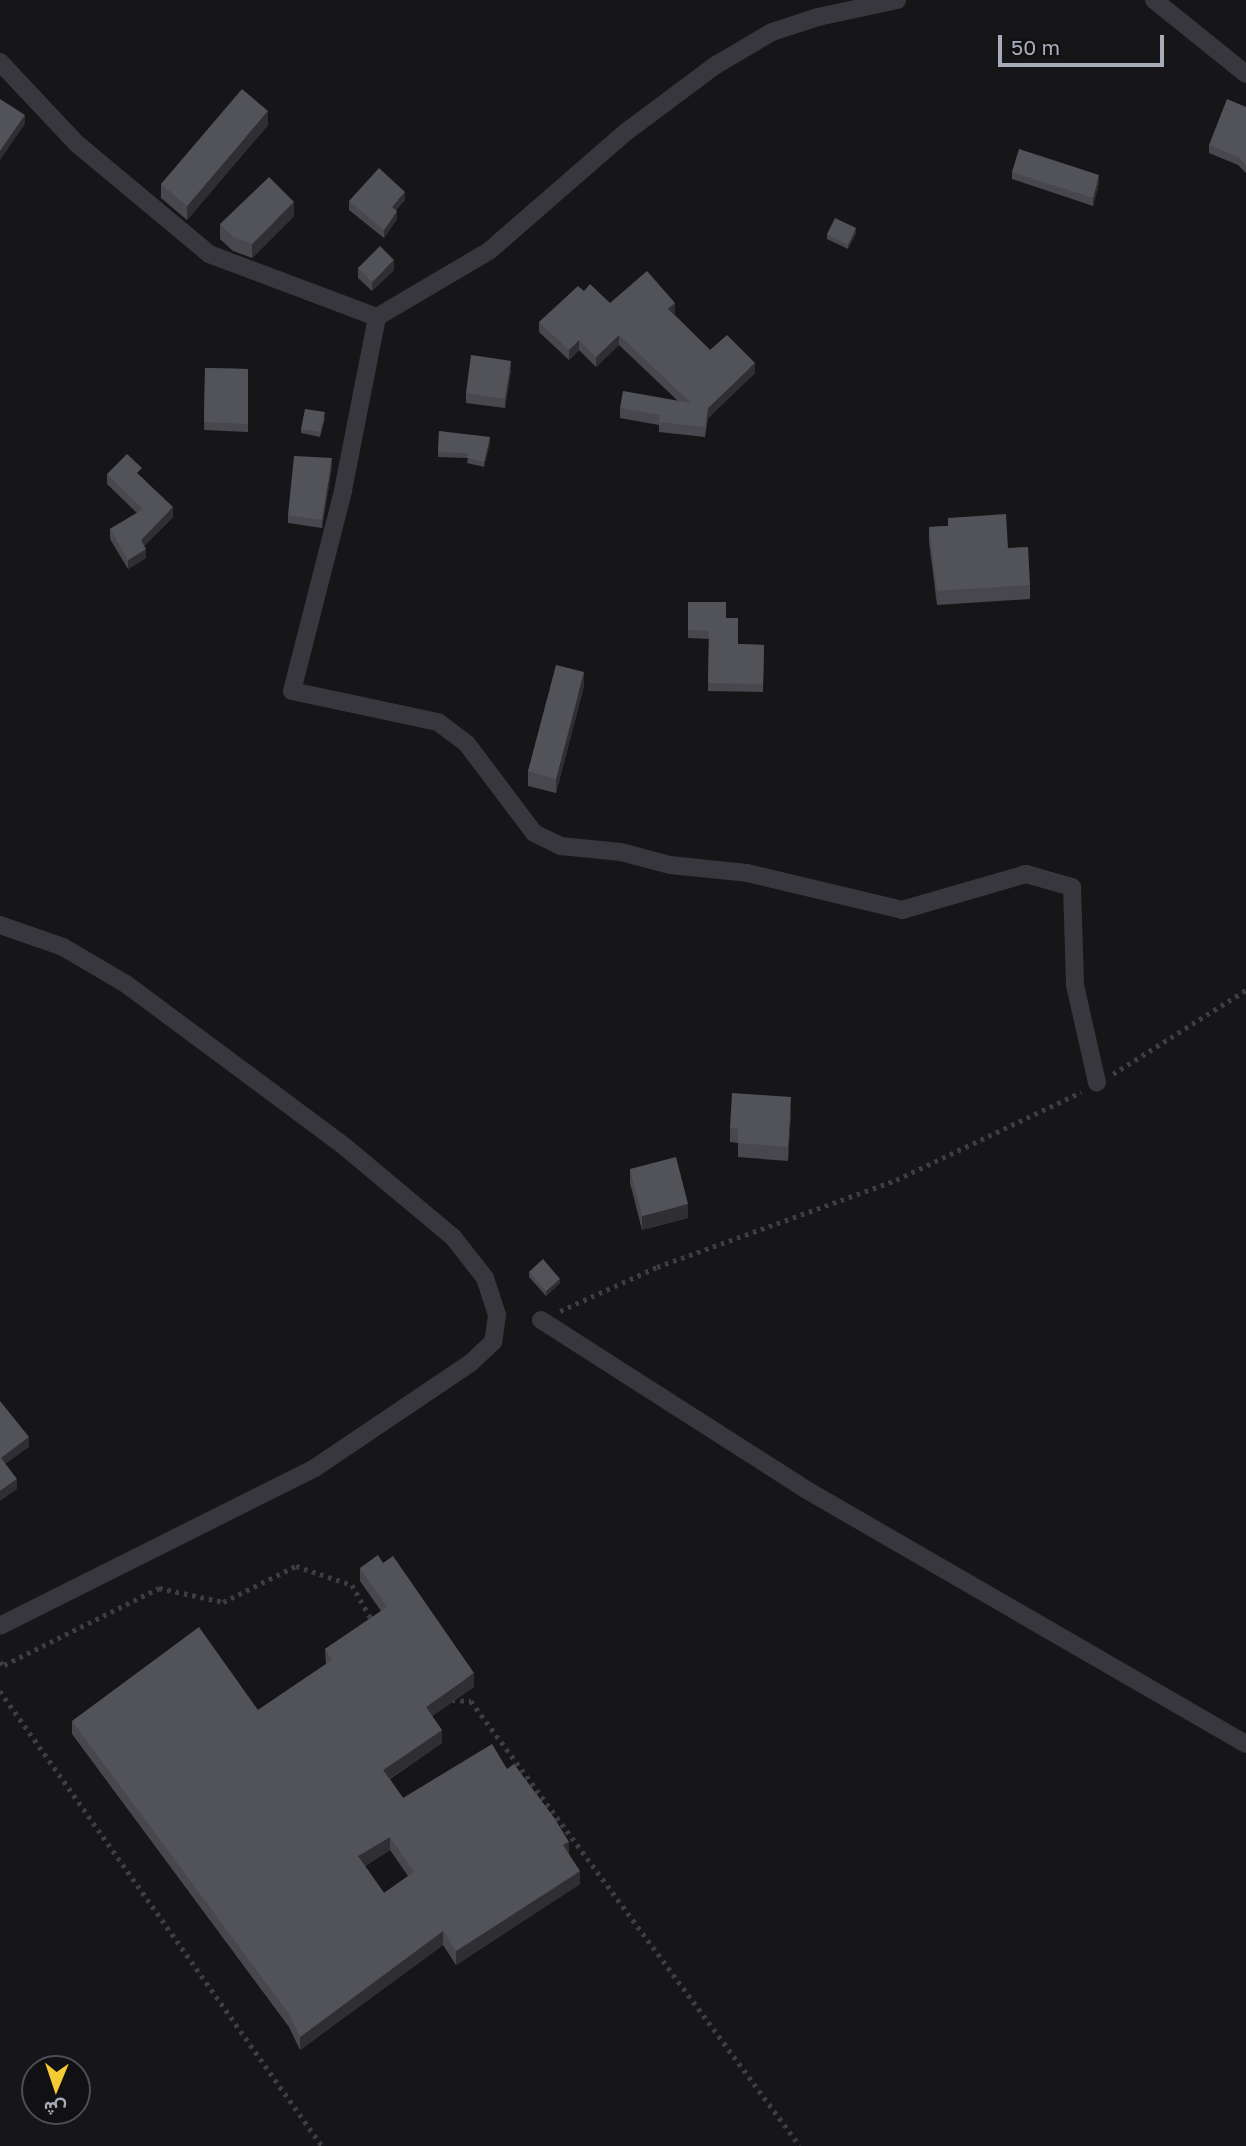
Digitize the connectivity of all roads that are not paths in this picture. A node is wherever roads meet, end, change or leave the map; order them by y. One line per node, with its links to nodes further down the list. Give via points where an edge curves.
1 (897, 0): 5 (street, via 772,32 716,65 626,132 489,251)
2 (1154, 0): 4 (street)
3 (0, 62): 5 (street, via 76,143 209,254)
4 (1246, 74)
5 (377, 317): 7 (street, via 344,491 292,691 438,722 467,744 534,833 561,846 747,873 902,910 1027,874 1072,887 1075,985)
6 (0, 925): 9 (street, via 63,947 127,984 344,1146 453,1237 485,1278 497,1315 493,1342 469,1364 315,1468)
7 (1097, 1083)
8 (541, 1320): 10 (street, via 805,1489)
9 (0, 1626)
10 (1246, 1744)

